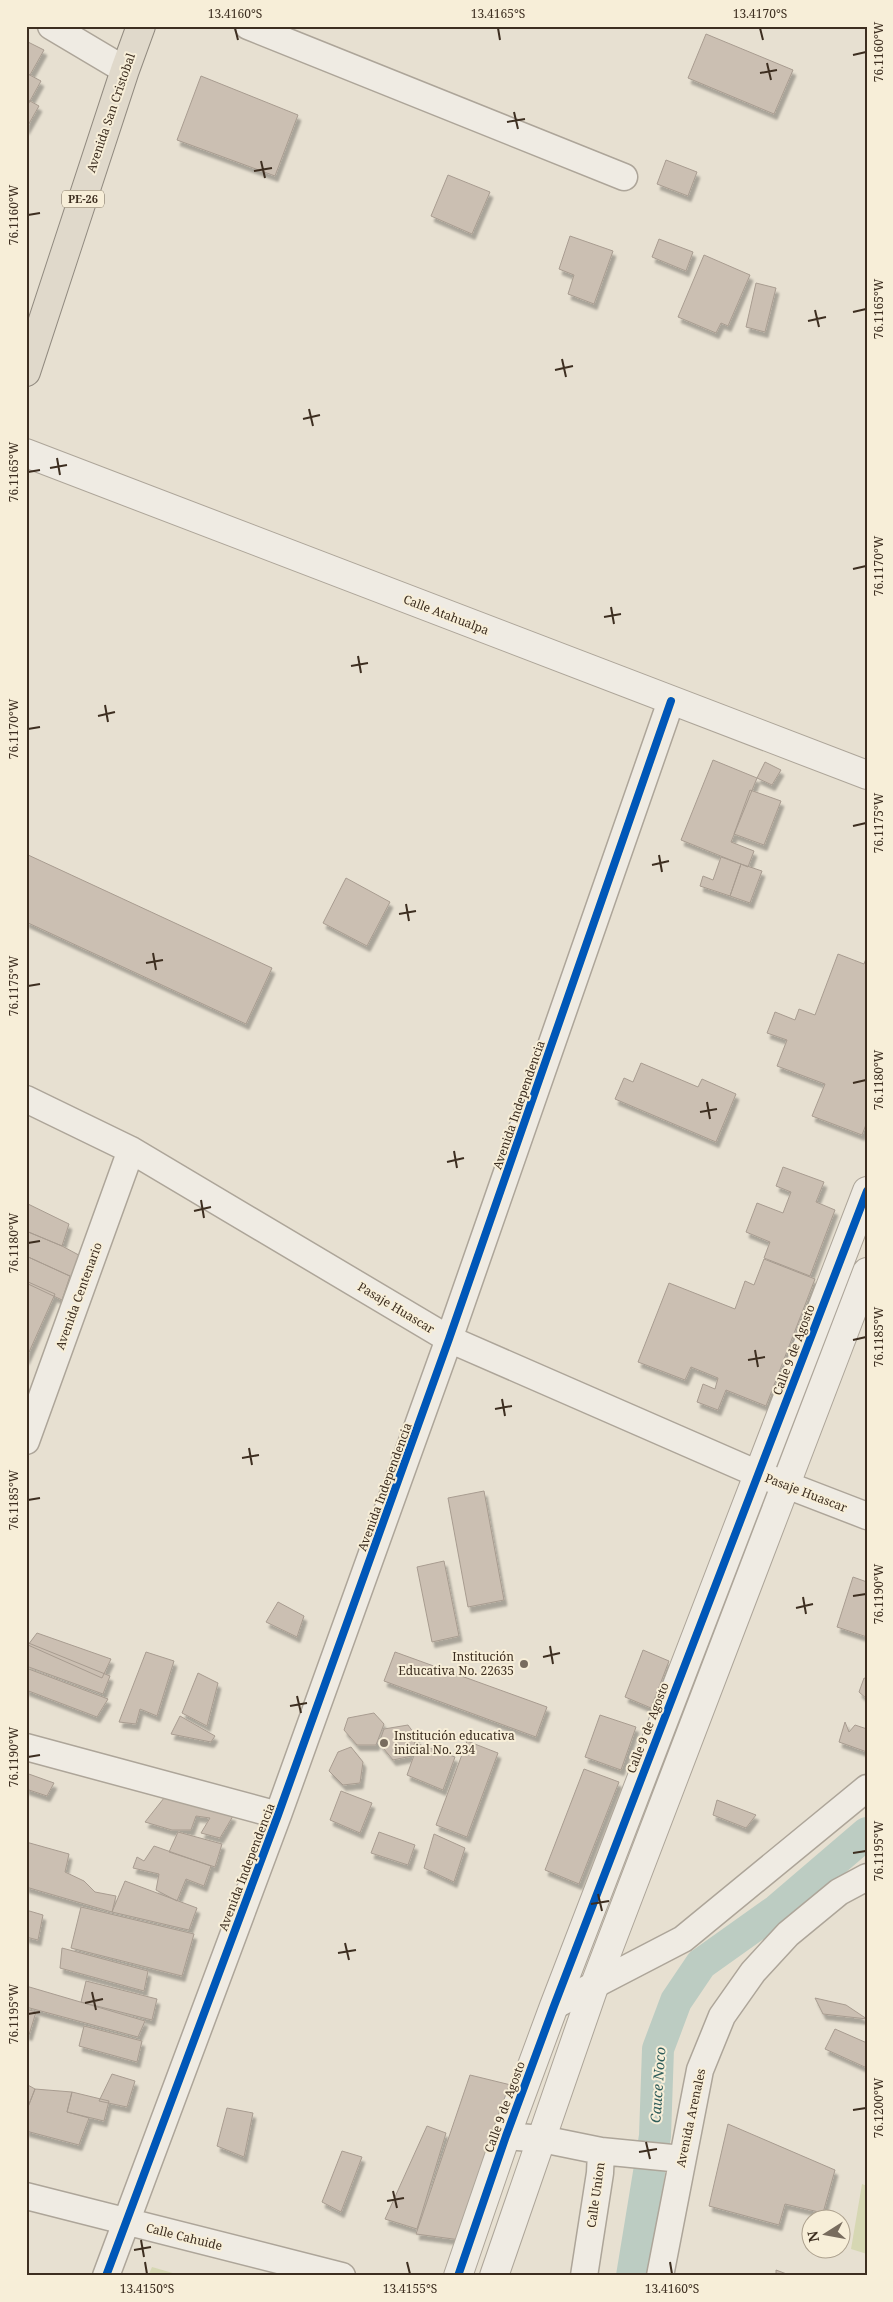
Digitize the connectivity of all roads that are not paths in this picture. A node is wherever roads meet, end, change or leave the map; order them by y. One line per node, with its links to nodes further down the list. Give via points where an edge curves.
1 (51, 26): 4 (street)
2 (141, 26): 4 (highway, Avenida San Cristobal / PE-26)
3 (248, 26): 5 (street)
4 (125, 70): 6 (highway, Avenida San Cristobal / PE-26)
5 (624, 177)
6 (26, 372)
7 (26, 453): 8 (street, Calle Atahualpa)
8 (671, 701): 9 (street, Calle Atahualpa); 14 (street, Avenida Independencia)
9 (867, 775)
10 (26, 1099): 11 (street, Pasaje Huascar)
11 (131, 1150): 14 (street, Pasaje Huascar); 15 (street, Avenida Centenario)
12 (867, 1191): 16 (street, Calle 9 de Agosto)
13 (867, 1272): 17 (street)
14 (450, 1339): 16 (street, Pasaje Huascar); 21 (street, Avenida Independencia)
15 (26, 1441)
16 (758, 1474): 17 (street, Pasaje Huascar); 24 (street, Calle 9 de Agosto)
17 (785, 1484): 18 (street, Pasaje Huascar); 23 (street)
18 (867, 1516)
19 (26, 1747): 21 (street)
20 (867, 1788): 23 (street, via 683,1939)
21 (278, 1815): 30 (street, Avenida Independencia)
22 (867, 1877): 28 (street, Avenida Arenales, via 839,1892 788,1934 753,1972 722,2016 700,2070)
23 (595, 1984): 24 (street); 26 (street)
24 (554, 2006): 25 (street, Calle 9 de Agosto)
25 (506, 2136): 26 (street, Calle Union); 33 (street, Calle 9 de Agosto)
26 (542, 2139): 27 (street, Calle Union); 34 (street)
27 (610, 2151): 28 (street); 35 (street, Calle Union, via 600,2173)
28 (672, 2158): 36 (street, Avenida Arenales)
29 (26, 2196): 30 (street, Calle Cahuide)
30 (125, 2222): 31 (street, Avenida Independencia); 32 (street, Calle Cahuide)
31 (106, 2276)
32 (342, 2276)
33 (458, 2276)
34 (494, 2276)
35 (584, 2276)
36 (660, 2276)

